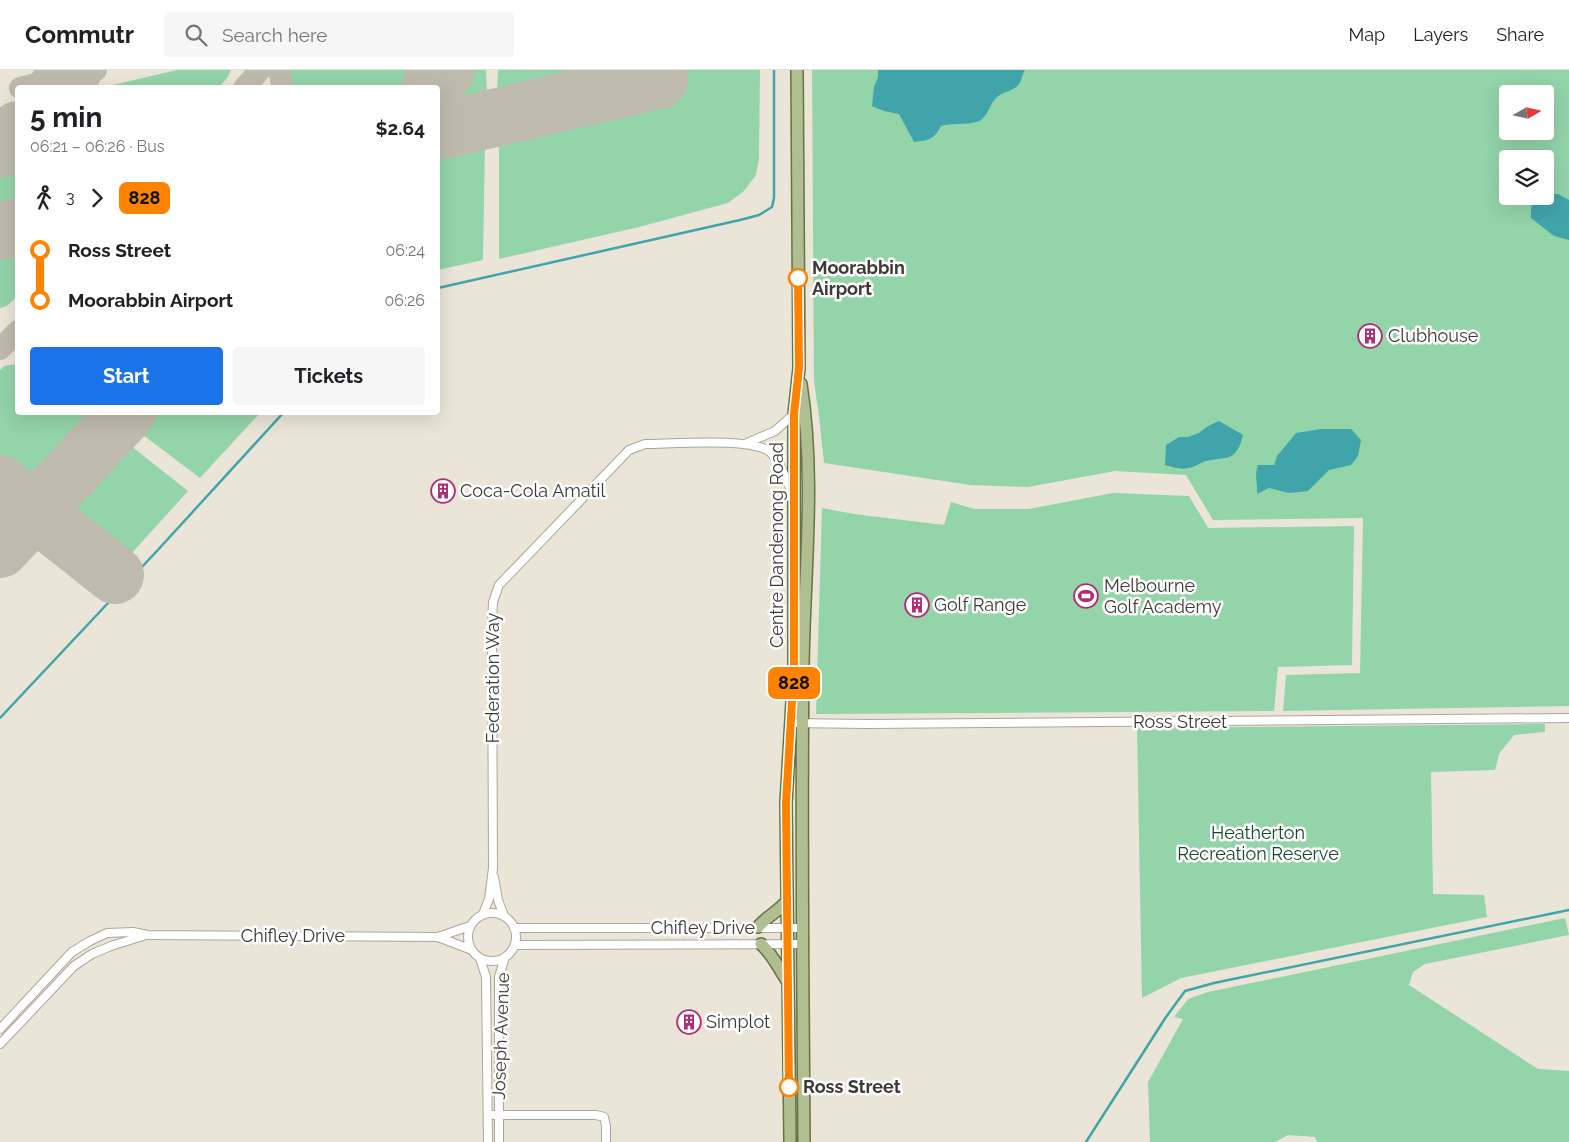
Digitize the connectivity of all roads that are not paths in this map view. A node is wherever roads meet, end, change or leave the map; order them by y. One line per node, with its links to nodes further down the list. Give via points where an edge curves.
1 (797, 70): 2 (main road, Centre Dandenong Road)
2 (799, 368): 3 (main road, Centre Dandenong Road); 7 (main road, Centre Dandenong Road, via 806,414 809,485)
3 (794, 414): 4 (street, Federation Way, via 776,431); 5 (main road, Centre Dandenong Road)
4 (747, 443): 5 (street, Federation Way, via 770,452); 8 (street, Federation Way, via 645,444 629,450 499,585 493,602 492,624)
5 (794, 497): 7 (main road, Centre Dandenong Road)
6 (1569, 718): 7 (street, Ross Street)
7 (797, 723): 9 (main road, Centre Dandenong Road, via 786,803); 16 (main road, Centre Dandenong Road)
8 (493, 868): 10 (street, Federation Way); 11 (street, Federation Way)
9 (787, 901): 13 (main road, Centre Dandenong Road); 15 (main road)
10 (483, 914): 11 (street); 12 (street)
11 (504, 916): 14 (street)
12 (470, 926): 18 (street, Chifley Drive); 23 (street, via 468,942)
13 (788, 927): 15 (street, Chifley Drive); 16 (street, Chifley Drive); 20 (main road, Centre Dandenong Road)
14 (514, 928): 15 (street, Chifley Drive); 22 (street)
15 (758, 928)
16 (803, 928): 21 (main road, Centre Dandenong Road)
17 (148, 935): 18 (street, Chifley Drive); 27 (street, Chifley Drive, via 133,932 107,934 72,952); 28 (street, Chifley Drive, via 111,946 74,966)
18 (438, 937): 23 (street, Chifley Drive)
19 (761, 944): 20 (street, Chifley Drive); 22 (street, Chifley Drive); 26 (main road, via 773,956)
20 (788, 944): 21 (street, Chifley Drive); 26 (main road, Centre Dandenong Road)
21 (803, 944): 35 (main road, Centre Dandenong Road)
22 (515, 945): 24 (street)
23 (472, 950): 25 (street)
24 (505, 957): 25 (street, via 493,961); 30 (street, Joseph Avenue, via 499,986)
25 (480, 958): 29 (street, Joseph Avenue, via 486,977)
26 (788, 982): 34 (main road, Centre Dandenong Road)
27 (0, 1029)
28 (0, 1044)
29 (488, 1115): 30 (street, Joseph Avenue); 31 (street, Joseph Avenue)
30 (499, 1115): 32 (street, Joseph Avenue); 33 (street, Joseph Avenue, via 604,1117)
31 (488, 1142)
32 (499, 1142)
33 (606, 1142)
34 (790, 1142)
35 (804, 1142)

